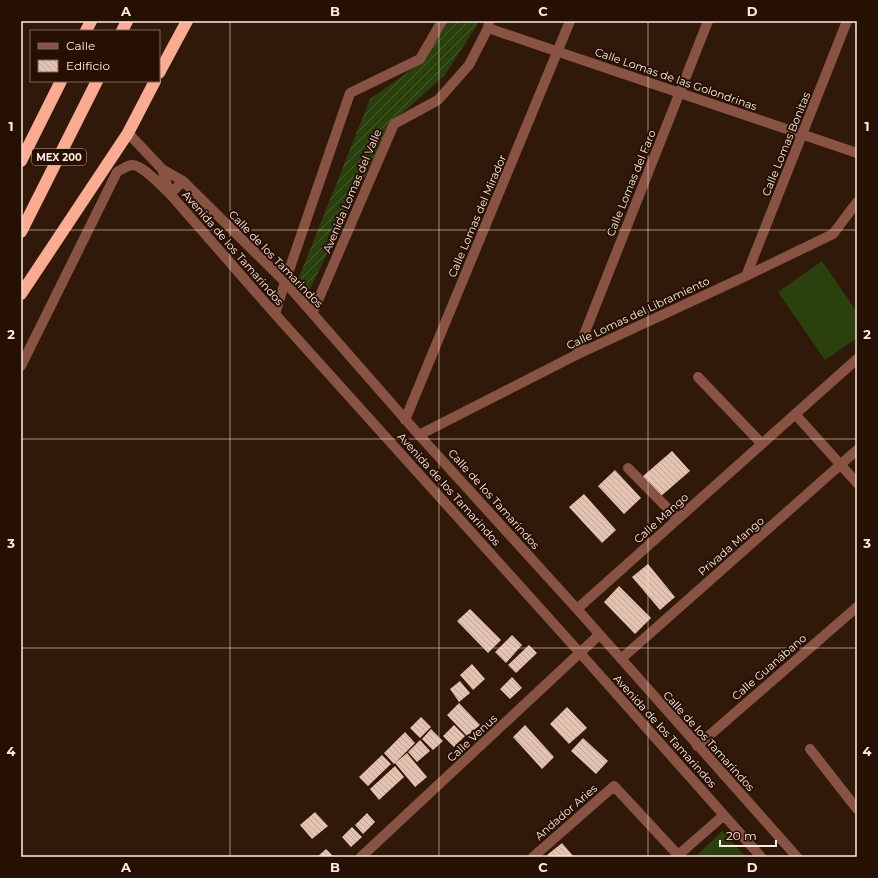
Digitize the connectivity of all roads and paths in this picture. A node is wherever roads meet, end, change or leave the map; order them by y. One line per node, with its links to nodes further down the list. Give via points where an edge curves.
1 (91, 21): 9 (highway)
2 (127, 21): 10 (highway)
3 (187, 21): 12 (highway)
4 (442, 21): 27 (street, via 420,59 350,93)
5 (570, 21): 11 (street, Calle Lomas del Mirador)
6 (708, 21): 16 (street, Calle Lomas del Faro)
7 (847, 21): 18 (street, Calle Lomas Bonitas)
8 (488, 24): 11 (street, Calle Lomas de las Golondrinas); 29 (street, Avenida Lomas del Valle, via 469,65 438,100 394,124)
9 (86, 30)
10 (122, 30)
11 (558, 52): 16 (street, Calle Lomas de las Golondrinas); 36 (street, Calle Lomas del Mirador)
12 (160, 71)
13 (60, 82): 20 (highway, MEX 200)
14 (96, 82): 25 (highway, MEX 200)
15 (154, 82): 17 (highway)
16 (679, 93): 18 (street, Calle Lomas de las Golondrinas); 31 (street, Calle Lomas del Faro)
17 (128, 133): 21 (street, Avenida de los Tamarindos); 28 (highway)
18 (802, 134): 19 (street, Calle Lomas de las Golondrinas); 26 (street, Calle Lomas Bonitas)
19 (857, 153)
20 (21, 161)
21 (162, 169): 22 (street, Calle de los Tamarindos); 23 (street, Avenida de los Tamarindos)
22 (183, 181): 23 (street); 27 (street, Calle de los Tamarindos)
23 (170, 194): 30 (street, Avenida de los Tamarindos); 33 (street, via 142,168 132,165 117,172)
24 (857, 202): 26 (street, Calle Lomas del Libramiento, via 833,234)
25 (21, 232)
26 (746, 276): 31 (street, Calle Lomas del Libramiento)
27 (285, 282): 29 (street, Calle de los Tamarindos); 30 (street)
28 (21, 294)
29 (313, 312): 36 (street, Calle de los Tamarindos)
30 (275, 314): 47 (street, Avenida de los Tamarindos)
31 (576, 355): 37 (street, Calle Lomas del Libramiento)
32 (857, 359): 35 (street, Calle Mango)
33 (21, 366)
34 (698, 378): 38 (street)
35 (795, 414): 38 (street, Calle Mango); 40 (street)
36 (405, 420): 37 (street, Calle de los Tamarindos)
37 (419, 435): 45 (street, Calle de los Tamarindos)
38 (762, 444): 43 (street, Calle Mango)
39 (857, 450): 40 (street, Privada Mango)
40 (840, 465): 42 (street); 48 (street, Privada Mango)
41 (628, 468): 43 (street)
42 (857, 483)
43 (678, 518): 45 (street, Calle Mango)
44 (857, 606): 49 (street, Calle Guanábano)
45 (577, 609): 46 (street, Calle de los Tamarindos)
46 (599, 635): 47 (street, Calle Venus); 48 (street, Calle de los Tamarindos)
47 (581, 654): 52 (street, Avenida de los Tamarindos); 53 (street, Calle Venus)
48 (621, 659): 49 (street, Calle de los Tamarindos)
49 (697, 746): 57 (street, Calle de los Tamarindos)
50 (810, 749): 51 (street)
51 (857, 809)
52 (724, 815): 54 (street); 56 (street, Avenida de los Tamarindos)
53 (363, 856)
54 (677, 856): 55 (street, Andador Aries, via 614,786)
55 (533, 857)
56 (761, 857)
57 (797, 857)

